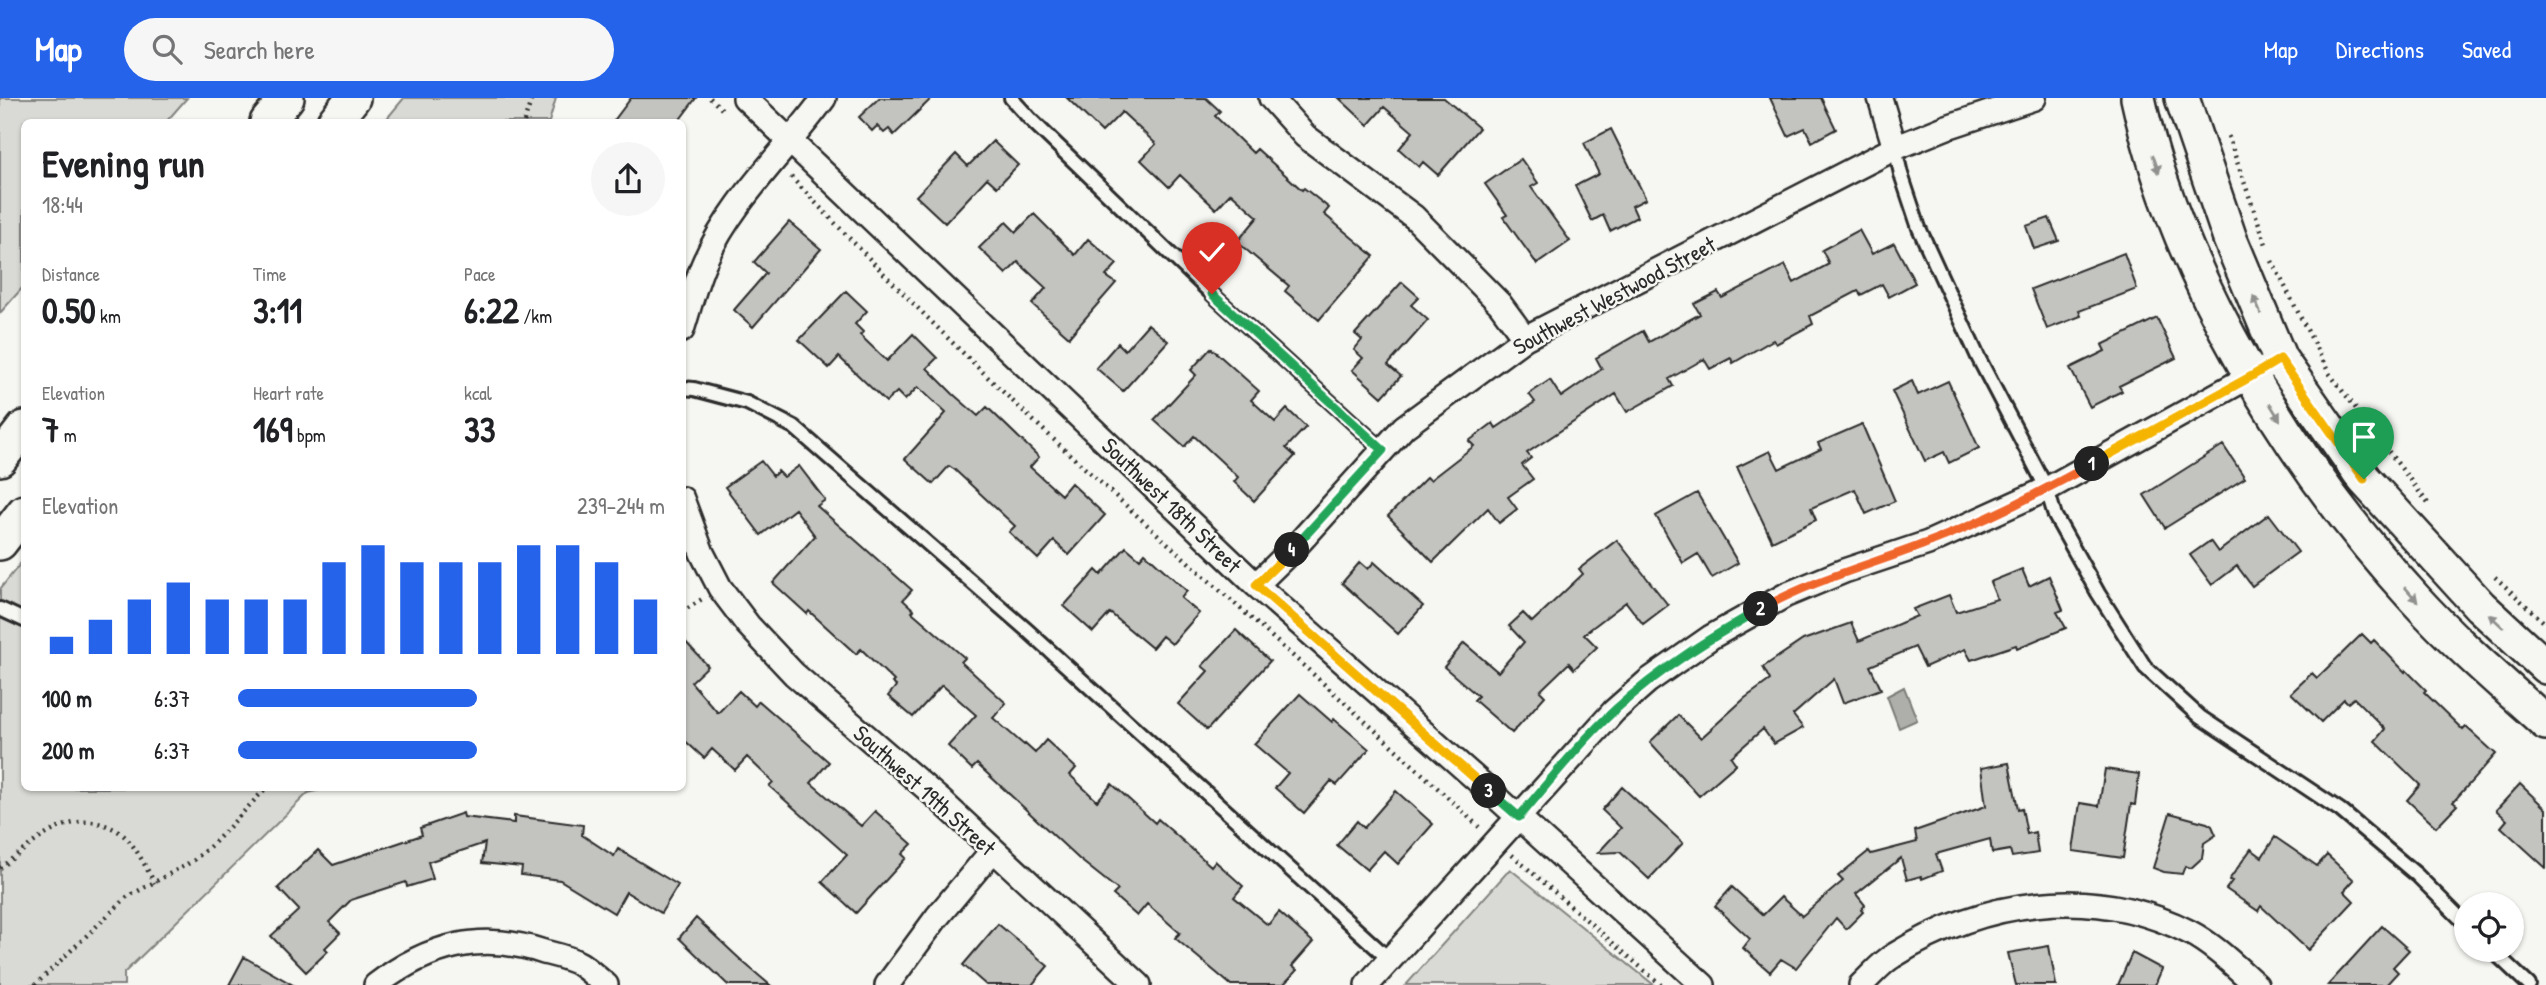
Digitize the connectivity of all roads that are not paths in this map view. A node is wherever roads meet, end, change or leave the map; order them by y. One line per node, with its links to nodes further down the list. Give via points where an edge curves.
1 (287, 98): 11 (street)
2 (353, 98): 12 (street)
3 (745, 98): 13 (street, Southwest 18th Street)
4 (824, 98): 13 (street)
5 (1011, 98): 21 (lane, via 1212,294)
6 (1271, 98): 16 (street, via 1305,136 1414,217 1500,304)
7 (1880, 98): 14 (street)
8 (2034, 98): 14 (street, Southwest Westwood Street)
9 (2138, 98): 18 (street, one-way to 18, via 2190,260)
10 (2182, 98): 17 (street, one-way to 10, via 2230,239)
11 (270, 119)
12 (336, 119)
13 (792, 140): 15 (street, via 719,235); 27 (street, Southwest 18th Street)
14 (1895, 148): 16 (street, Southwest Westwood Street); 23 (lane, via 1919,228 1978,357)
15 (686, 318)
16 (1524, 338): 21 (street, Southwest Westwood Street, via 1404,427)
17 (2280, 359): 18 (street); 30 (street, one-way to 17, via 2480,606 2364,479)
18 (2252, 376): 23 (street); 31 (street, one-way to 31, via 2328,496 2415,600)
19 (686, 388): 35 (lane, via 747,403 794,427 1038,640)
20 (21, 432): 22 (street)
21 (1383, 450): 27 (street, Southwest Westwood Street)
22 (0, 459)
23 (2047, 489): 32 (street, via 1928,543 1786,595 1711,637 1614,711); 34 (lane, via 2055,516 2145,667 2200,717 2340,810)
24 (686, 510): 33 (street, Southwest 19th Street, via 720,588 748,625 794,674)
25 (21, 516): 26 (street)
26 (0, 543)
27 (1256, 585): 32 (street, Southwest 18th Street)
28 (0, 609): 29 (lane)
29 (21, 619)
30 (2546, 667)
31 (2546, 723)
32 (1519, 817): 35 (street); 42 (street, Southwest 18th Street)
33 (993, 850): 39 (street); 40 (street, Southwest 19th Street)
34 (2454, 912)
35 (1390, 960): 41 (street)
36 (2505, 962): 45 (lane)
37 (376, 985): 38 (street, via 428,953 467,942 509,942 579,963)
38 (606, 985)
39 (887, 985)
40 (1139, 985)
41 (1367, 985)
42 (1703, 985)
43 (1861, 985): 44 (street, via 1890,957 1955,923 2006,908 2062,902 2156,918 2191,933)
44 (2256, 985)
45 (2529, 985)

